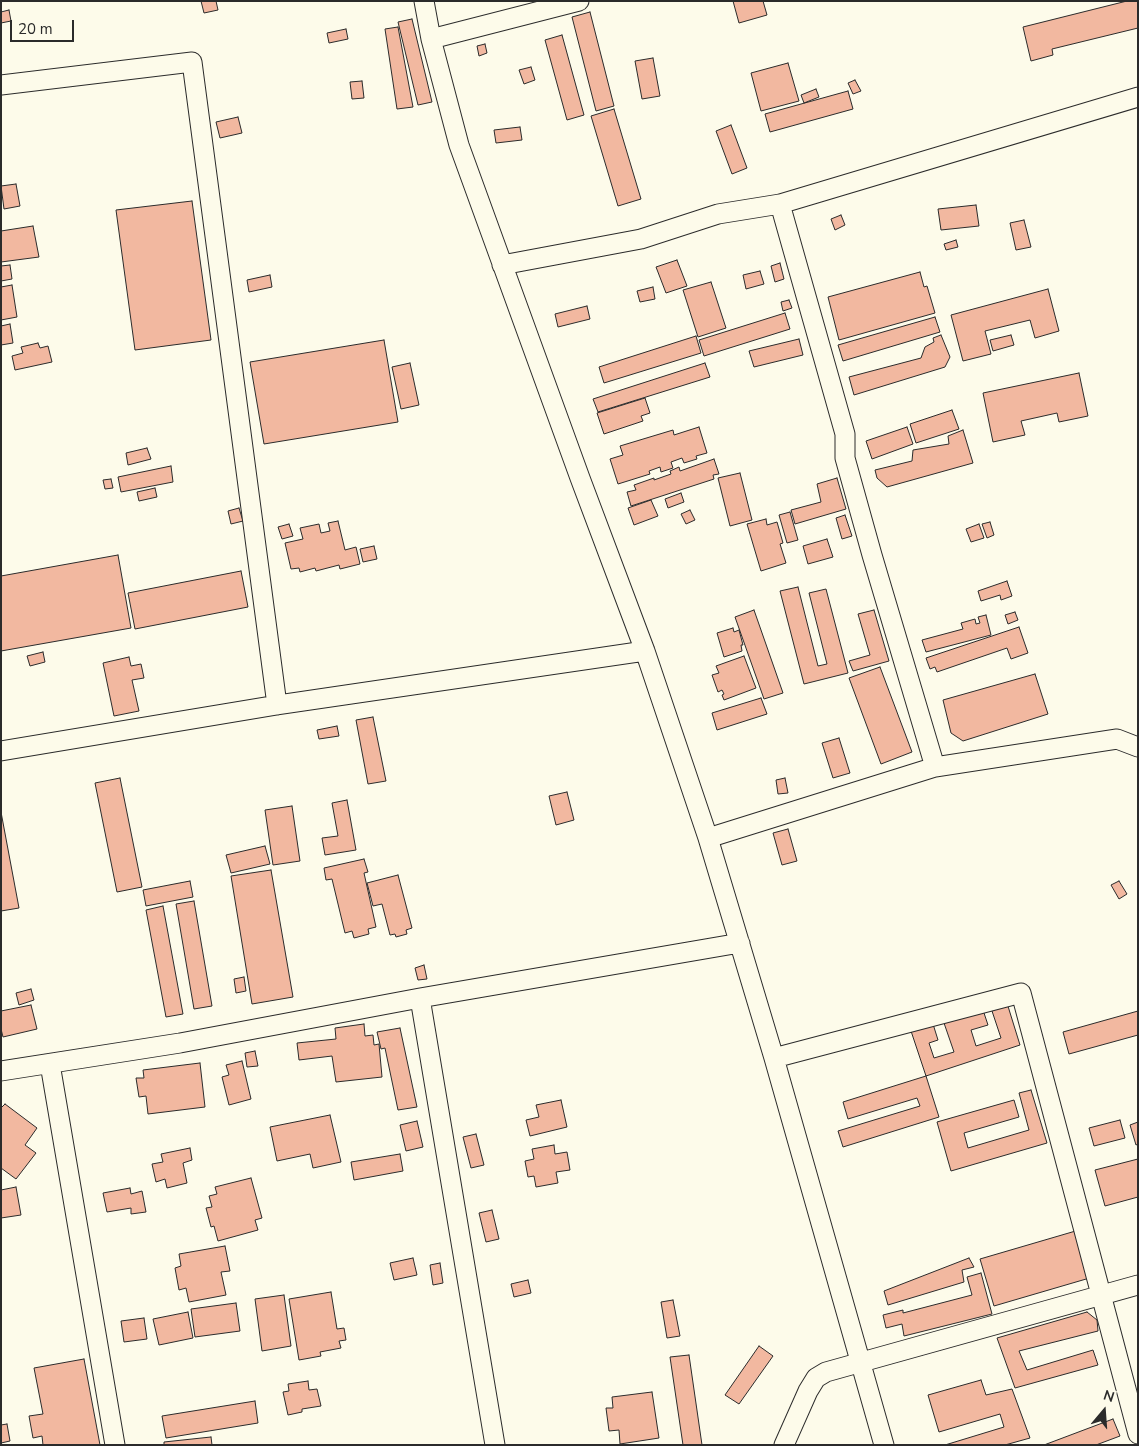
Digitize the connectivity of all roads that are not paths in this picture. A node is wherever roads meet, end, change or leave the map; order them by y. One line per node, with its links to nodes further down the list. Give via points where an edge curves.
1 (424, 1): 3 (street)
2 (579, 1): 3 (street)
3 (431, 39): 7 (street, via 459,145)
4 (1, 85): 9 (street, via 192,62)
5 (1138, 96): 6 (street)
6 (780, 204): 7 (street, via 718,214 641,240); 12 (street, via 845,434 845,458)
7 (502, 265): 8 (street)
8 (645, 651): 9 (street); 13 (street)
9 (277, 705): 11 (street)
10 (1138, 747): 12 (street, via 1117,740)
11 (1, 751)
12 (935, 767): 13 (street)
13 (708, 838): 14 (street)
14 (740, 943): 15 (street); 16 (street)
15 (420, 998): 17 (street); 24 (street)
16 (774, 1058): 20 (street, via 1021,992); 21 (street)
17 (50, 1064): 18 (street); 23 (street)
18 (1, 1071)
19 (1138, 1285): 20 (street)
20 (1102, 1295): 21 (street); 22 (street)
21 (861, 1362): 25 (street, via 816,1378); 26 (street)
22 (1138, 1434)
23 (115, 1445)
24 (494, 1445)
25 (784, 1445)
26 (884, 1445)

